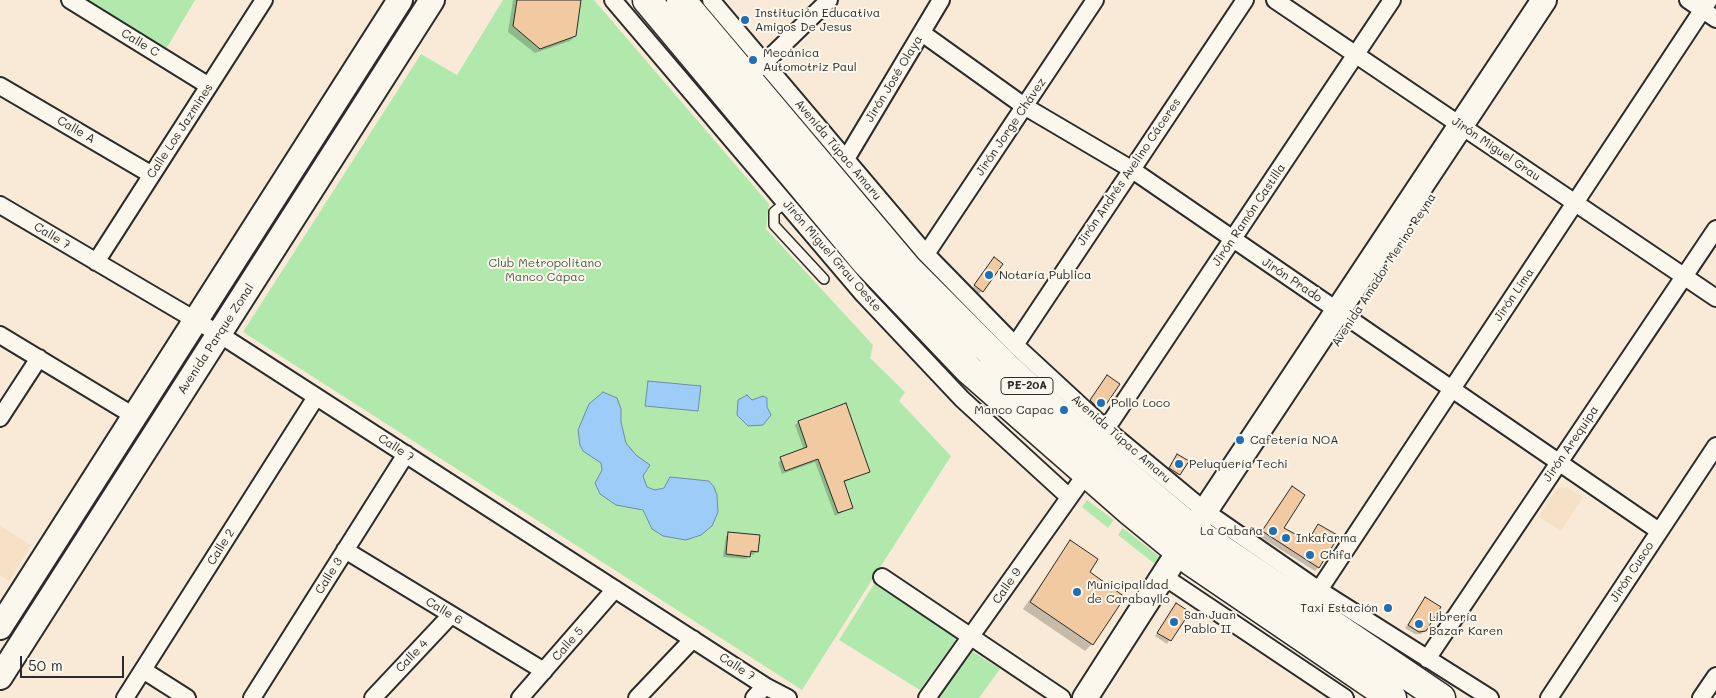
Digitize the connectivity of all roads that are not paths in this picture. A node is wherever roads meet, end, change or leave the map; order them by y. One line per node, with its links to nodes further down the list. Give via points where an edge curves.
1 (70, 0): 23 (street, Calle C)
2 (264, 0): 23 (street, Calle Los Jazmines)
3 (400, 0): 40 (main road)
4 (432, 0): 41 (main road, Avenida Parque Zonal)
5 (613, 0): 29 (street, Jirón Miguel Grau Oeste)
6 (647, 0): 29 (highway, Avenida Túpac Amaru / PE-20A)
7 (681, 0): 21 (highway, Avenida Túpac Amaru / PE-20A)
8 (711, 0): 21 (street, Avenida Túpac Amaru)
9 (829, 0): 21 (street)
10 (941, 0): 19 (street, Jirón José Olaya)
11 (1095, 0): 24 (street, Jirón Jorge Chávez)
12 (1245, 0): 27 (street, Jirón Andrés Avelino Cáceres)
13 (1275, 0): 20 (street, Jirón Miguel Grau)
14 (1392, 0): 20 (street, Jirón Ramón Castilla)
15 (1544, 0): 25 (main road, Avenida Amador Merino Reyna)
16 (1562, 0): 25 (main road, Avenida Amador Merino Reyna)
17 (1688, 0): 18 (street)
18 (1709, 10): 30 (street, Jirón Lima)
19 (922, 33): 24 (street, Jirón Prado); 26 (street, Jirón José Olaya)
20 (1356, 54): 25 (street, Jirón Miguel Grau); 33 (street, Jirón Ramón Castilla)
21 (756, 71): 26 (highway, Avenida Túpac Amaru / PE-20A)
22 (0, 86): 28 (street, Calle A)
23 (210, 86): 28 (street, Calle Los Jazmines)
24 (1024, 106): 27 (street, Jirón Prado); 34 (street, Jirón Jorge Chávez)
25 (1467, 130): 30 (street, Jirón Miguel Grau); 39 (main road, Avenida Amador Merino Reyna)
26 (837, 166): 29 (highway); 34 (street, Avenida Túpac Amaru); 56 (highway, Avenida Túpac Amaru / PE-20A, via 908,269 954,318 1094,447)
27 (1131, 169): 33 (street, Jirón Prado); 43 (street, Jirón Andrés Avelino Cáceres)
28 (152, 175): 35 (street, Calle Los Jazmines)
29 (796, 197): 37 (lane, via 774,212 774,225); 53 (highway, Avenida Túpac Amaru / PE-20A, via 865,261 940,342); 54 (street, Jirón Miguel Grau Oeste, via 863,294 962,400)
30 (1575, 203): 36 (street, Jirón Miguel Grau); 45 (street, Jirón Lima)
31 (0, 205): 35 (street, Calle 7)
32 (1716, 230): 36 (street, Jirón Arequipa)
33 (1233, 239): 39 (street, Jirón Prado); 49 (street, Jirón Ramón Castilla)
34 (926, 254): 43 (street, Avenida Túpac Amaru)
35 (96, 262): 40 (street, Calle 7)
36 (1684, 277): 38 (street, Jirón Miguel Grau); 52 (street, Jirón Arequipa)
37 (824, 279)
38 (1716, 298)
39 (1344, 316): 45 (street, Jirón Prado); 56 (main road, Avenida Amador Merino Reyna)
40 (196, 321): 41 (street, Calle 7); 47 (main road)
41 (219, 334): 46 (street, Calle 7); 69 (main road, Avenida Parque Zonal)
42 (0, 335): 44 (street)
43 (1015, 345): 49 (street, Avenida Túpac Amaru)
44 (39, 358): 47 (street); 48 (street)
45 (1452, 389): 52 (street, Jirón Prado); 61 (street, Jirón Lima)
46 (316, 397): 51 (street, Calle 7); 66 (street, Calle 2)
47 (134, 416): 63 (main road)
48 (0, 418)
49 (1106, 429): 56 (street, Avenida Túpac Amaru)
50 (1716, 446): 55 (street, Jirón Cusco)
51 (406, 454): 57 (street, Calle 3); 60 (street, Calle 7)
52 (1559, 463): 55 (street, Jirón Prado); 70 (street, Jirón Arequipa)
53 (1086, 474): 54 (street, Calle 9); 56 (highway, Avenida Túpac Amaru / PE-20A)
54 (1069, 497): 64 (street, Calle 9)
55 (1659, 531): 88 (street, Jirón Cusco)
56 (1199, 536): 59 (main road, Avenida Amador Merino Reyna); 61 (street, Avenida Túpac Amaru); 70 (highway, Avenida Túpac Amaru / PE-20A); 85 (highway, Avenida Túpac Amaru / PE-20A)
57 (345, 550): 62 (street, Calle 6); 74 (street, Calle 3)
58 (882, 577): 64 (street)
59 (1170, 580): 82 (main road); 83 (main road); 84 (street)
60 (615, 589): 65 (street, Calle 7); 67 (street, Calle 5)
61 (1319, 590): 70 (street, Avenida Túpac Amaru)
62 (451, 615): 67 (street, Calle 6); 75 (street, Calle 4)
63 (0, 627)
64 (971, 636): 80 (street, Calle 9); 81 (street)
65 (693, 639): 71 (street, Calle 7); 77 (street)
66 (143, 670): 72 (street, Calle 2); 73 (street)
67 (544, 672): 76 (street, Calle 5)
68 (1716, 676): 89 (street)
69 (0, 677)
70 (1414, 679): 86 (highway, Avenida Túpac Amaru / PE-20A); 87 (street, Avenida Túpac Amaru)
71 (765, 686): 78 (street); 79 (street, Calle 7)
72 (125, 698)
73 (187, 698)
74 (252, 698)
75 (373, 698)
76 (520, 698)
77 (637, 698)
78 (754, 698)
79 (788, 698)
80 (927, 698)
81 (1062, 698)
82 (1085, 698)
83 (1104, 698)
84 (1345, 698)
85 (1392, 698)
86 (1441, 698)
87 (1490, 698)
88 (1549, 698)
89 (1701, 698)

